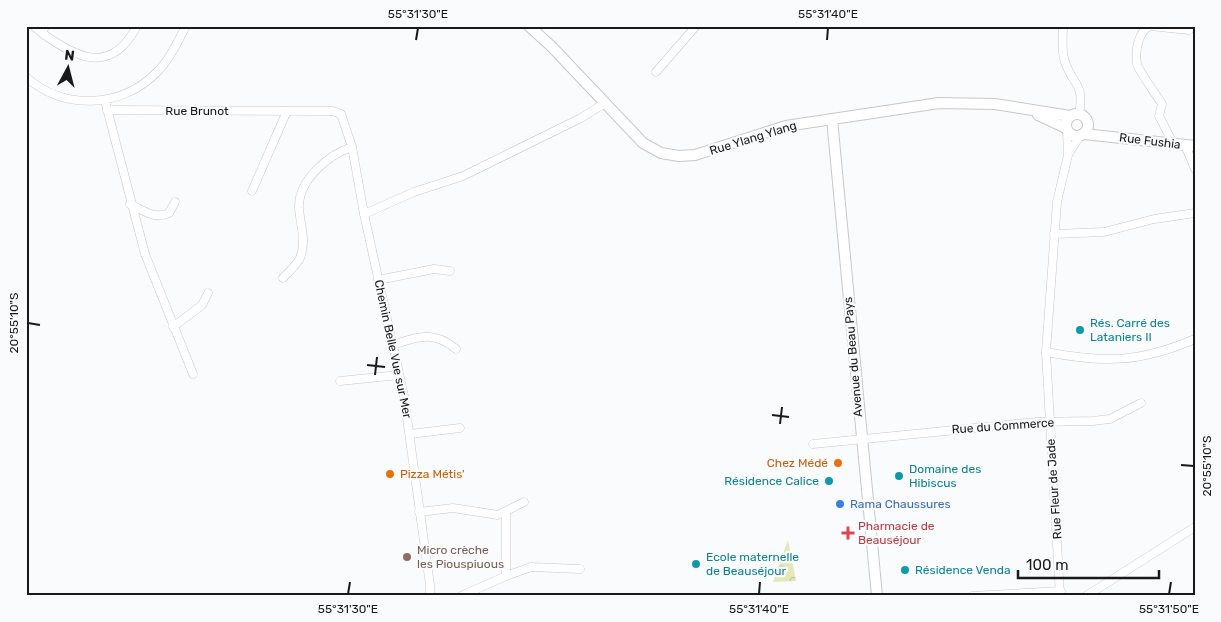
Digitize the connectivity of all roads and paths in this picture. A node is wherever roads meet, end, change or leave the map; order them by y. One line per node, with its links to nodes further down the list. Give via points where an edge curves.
1 (34, 26): 7 (street)
2 (137, 26): 7 (street, via 125,46 116,52 91,57 66,51)
3 (186, 26): 11 (street, via 158,71 143,85)
4 (529, 26): 12 (street, Rue Ylang Ylang)
5 (696, 26): 9 (street)
6 (1063, 26): 17 (street, via 1063,57 1079,84 1081,95)
7 (43, 30)
8 (1189, 30): 23 (street, via 1150,26 1139,38 1137,63 1162,104 1159,116)
9 (656, 72)
10 (26, 77): 11 (street, via 35,85 74,101)
11 (105, 100): 13 (street)
12 (604, 103): 18 (street, Rue Ylang Ylang, via 643,144 661,153 679,156 714,150 786,126); 32 (street, via 582,118 471,173 414,192)
13 (107, 110): 16 (street, Rue Brunot); 30 (street)
14 (333, 110): 16 (street, Rue Brunot); 25 (street, Chemin Belle Vue sur Mer, via 345,121)
15 (1028, 110): 17 (street, Rue Ylang Ylang); 18 (street, Rue Ylang Ylang, via 966,102 939,103); 20 (street, Rue Ylang Ylang)
16 (287, 111): 28 (street)
17 (1074, 115): 19 (street, via 1083,116); 20 (street, via 1067,119)
18 (832, 119): 50 (street, Avenue du Beau Pays)
19 (1088, 124): 21 (street); 22 (street, Rue Fushia)
20 (1066, 130): 21 (street, via 1072,136); 26 (street, Rue Fleur de Jade)
21 (1082, 135): 22 (street, Rue Fushia); 26 (street, Rue Fleur de Jade)
22 (1106, 135): 23 (street, Rue Fushia)
23 (1174, 143): 24 (street, Rue Fushia)
24 (1190, 145): 27 (street)
25 (352, 147): 32 (street, Chemin Belle Vue sur Mer); 35 (street, via 328,158 305,188 299,208 304,231 302,252)
26 (1068, 155): 33 (street, Rue Fleur de Jade, via 1057,202)
27 (1195, 169)
28 (252, 191)
29 (175, 202): 30 (street, via 169,213 160,216)
30 (130, 204): 38 (street, via 144,254)
31 (1195, 213): 33 (street, via 1154,219 1104,232)
32 (364, 214): 36 (street, Chemin Belle Vue sur Mer)
33 (1054, 234): 42 (street, Rue Fleur de Jade)
34 (450, 271): 36 (street, via 434,269)
35 (283, 278)
36 (378, 280): 40 (street, Chemin Belle Vue sur Mer)
37 (208, 293): 38 (street, via 202,305)
38 (173, 326): 43 (street)
39 (1195, 339): 42 (street, via 1145,356 1120,360 1095,360)
40 (392, 345): 41 (street, via 433,336); 44 (street, Chemin Belle Vue sur Mer)
41 (456, 349)
42 (1046, 352): 47 (street, Rue Fleur de Jade)
43 (193, 374)
44 (400, 375): 45 (street); 49 (street, Chemin Belle Vue sur Mer)
45 (340, 381)
46 (1141, 403): 47 (street, Rue du Commerce, via 1110,419)
47 (1049, 422): 50 (street, Rue du Commerce); 58 (street, Rue Fleur de Jade)
48 (460, 428): 49 (street)
49 (410, 434): 53 (street, Chemin Belle Vue sur Mer)
50 (860, 438): 51 (street, Rue du Commerce); 61 (street, Avenue du Beau Pays)
51 (813, 444)
52 (524, 502): 54 (street)
53 (418, 512): 54 (street, via 453,508 490,515); 59 (street, Chemin Belle Vue sur Mer)
54 (506, 512): 57 (street)
55 (1195, 527): 63 (street)
56 (580, 569): 57 (street, via 531,567)
57 (506, 576): 60 (street)
58 (1060, 593): 62 (street)
59 (430, 596)
60 (461, 596)
61 (877, 596)
62 (972, 596)
63 (1086, 596)

